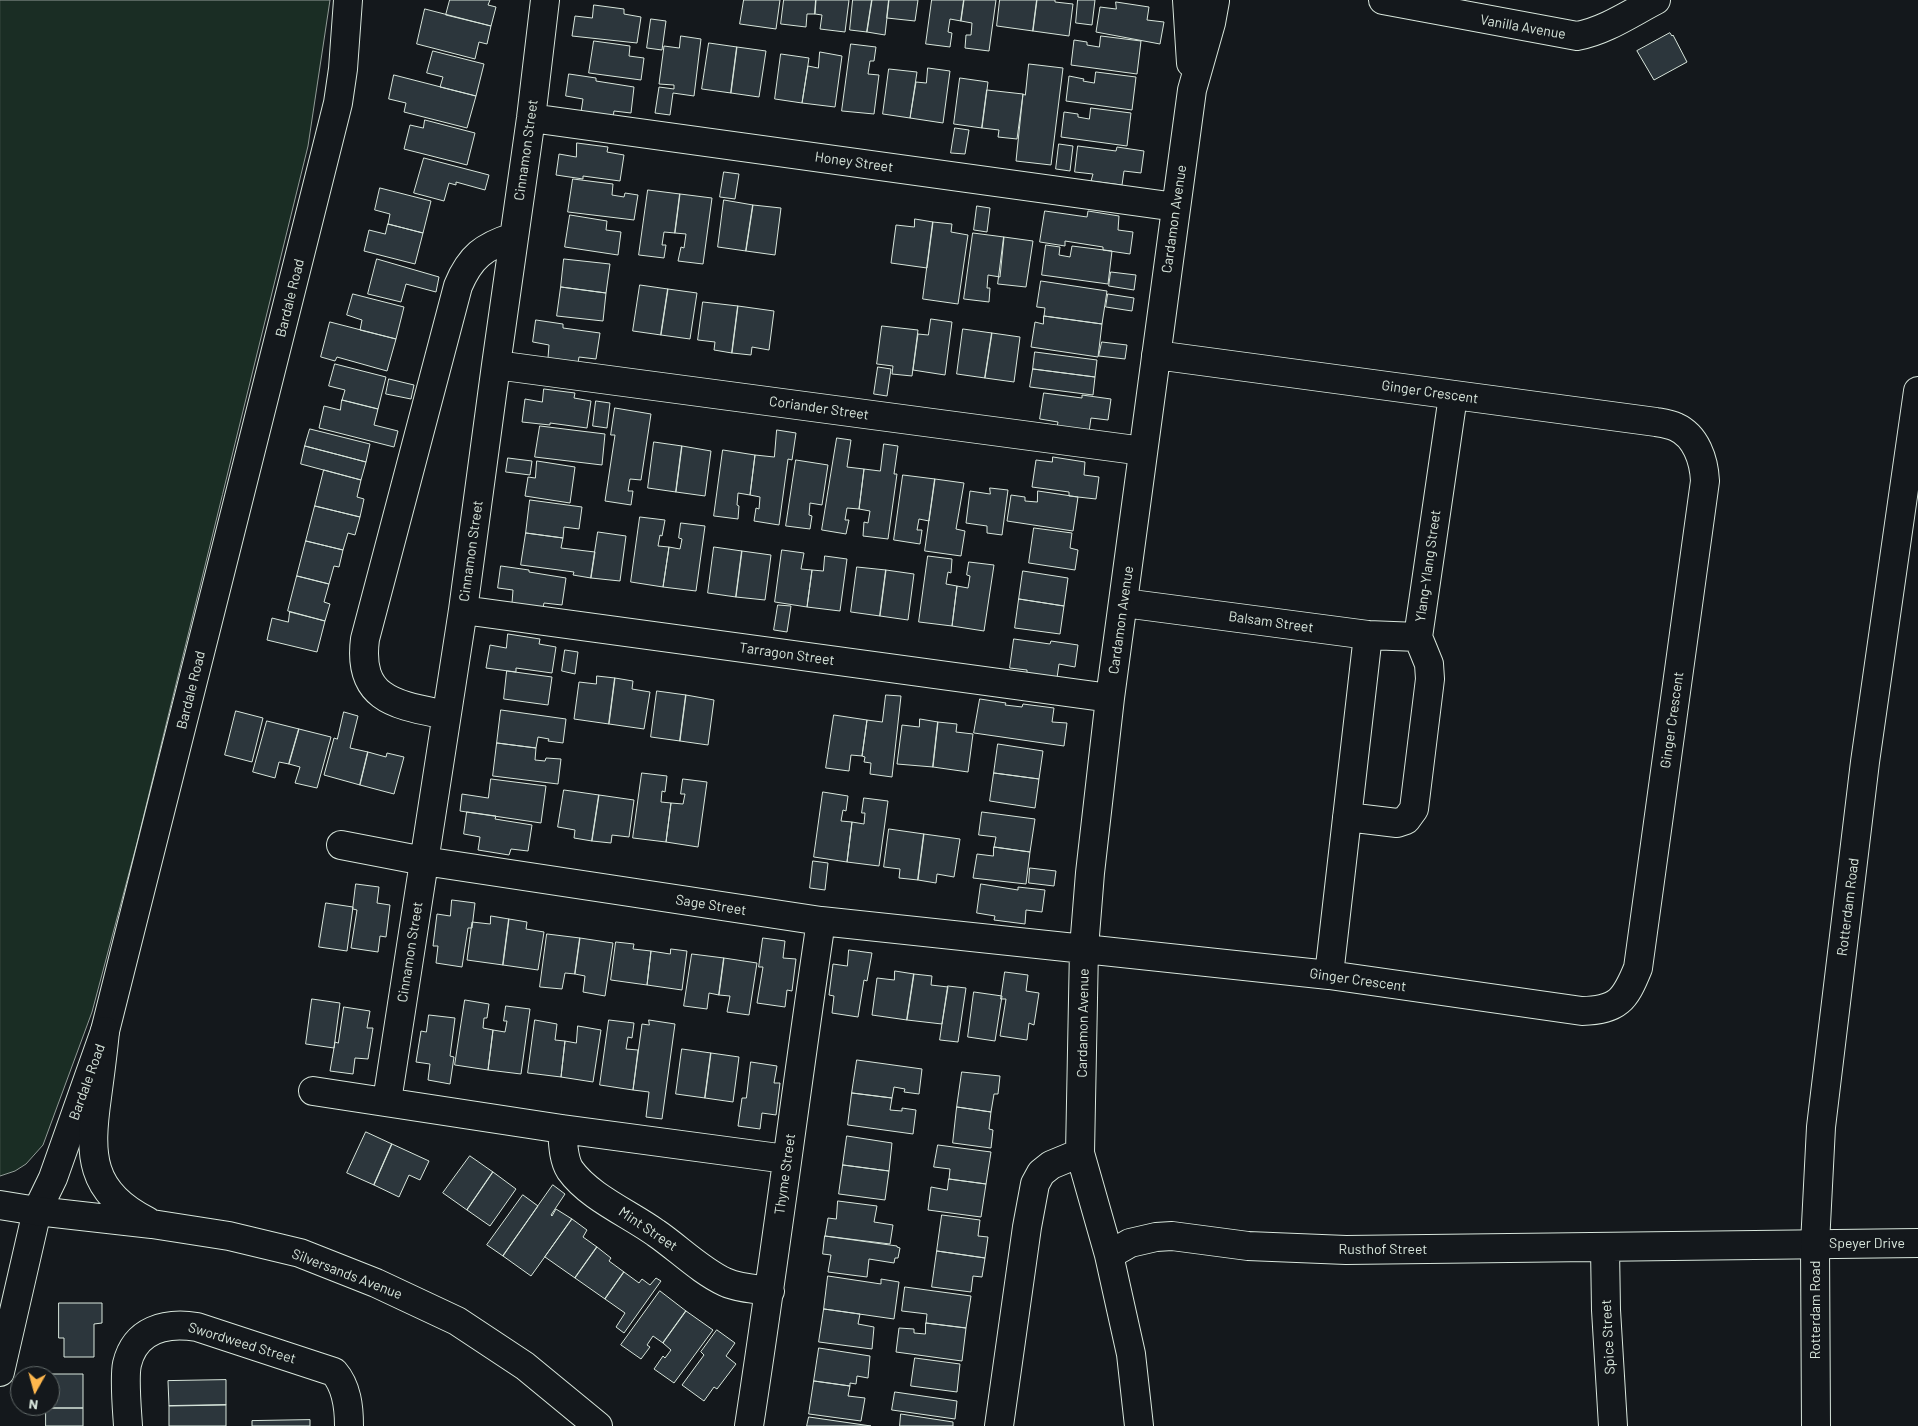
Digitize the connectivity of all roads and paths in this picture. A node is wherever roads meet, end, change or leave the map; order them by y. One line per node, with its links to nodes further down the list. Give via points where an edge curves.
1 (348, 0): 29 (street, Bardale Road, via 338,103)
2 (545, 0): 9 (street, Cinnamon Street)
3 (1188, 0): 8 (street, Cardamon Avenue)
4 (1210, 0): 8 (street, Cardamon Avenue, via 1211,23)
5 (1383, 0): 7 (street, Vanilla Avenue)
6 (1656, 0): 7 (street, Vanilla Avenue, via 1604,28 1577,36)
7 (1445, 6)
8 (1192, 90): 10 (street, Cardamon Avenue)
9 (531, 118): 10 (street, Honey Street); 11 (street, Cinnamon Street)
10 (1176, 207): 12 (street, Cardamon Avenue)
11 (514, 237): 13 (street, Cinnamon Street); 22 (street, via 495,243 475,257 458,286 365,639 367,674 382,695 396,704)
12 (1156, 355): 15 (street, Ginger Crescent); 16 (street, Cardamon Avenue)
13 (496, 365): 16 (street, Coriander Street); 18 (street, Cinnamon Street)
14 (1918, 391): 39 (street, Rotterdam Road, via 1865,762 1821,1127)
15 (1453, 396): 20 (street, Ylang-Ylang Street); 28 (street, Ginger Crescent, via 1676,427 1693,442 1705,469 1638,968 1630,988 1616,1005 1603,1010 1582,1011)
16 (1143, 452): 17 (street, Cardamon Avenue)
17 (1124, 603): 19 (street, Balsam Street); 21 (street, Cardamon Avenue)
18 (463, 610): 21 (street, Tarragon Street); 22 (street, Cinnamon Street)
19 (1368, 635): 20 (street, Balsam Street); 23 (street)
20 (1418, 637): 23 (street, Ylang-Ylang Street, via 1429,664 1430,679 1413,812 1406,820 1397,823)
21 (1110, 698): 27 (street, Cardamon Avenue)
22 (446, 715): 25 (street, Cinnamon Street)
23 (1347, 817): 28 (street)
24 (341, 845): 25 (street, Sage Street)
25 (424, 861): 26 (street, Sage Street); 31 (street, Cinnamon Street)
26 (821, 921): 27 (street, Sage Street); 34 (street, Thyme Street)
27 (1084, 948): 28 (street, Ginger Crescent); 33 (street, Cardamon Avenue)
28 (1329, 975)
29 (105, 1032): 36 (street, Bardale Road, via 53,1178); 37 (street, via 92,1134 94,1158 100,1179 111,1196 132,1214)
30 (313, 1091): 31 (street)
31 (387, 1101): 32 (street)
32 (562, 1129): 34 (street); 43 (street, Mint Street, via 569,1169 601,1198 722,1281)
33 (1080, 1153): 42 (street, Cardamon Avenue); 49 (street, via 1051,1165 1035,1184)
34 (786, 1160): 43 (street, Thyme Street)
35 (0, 1205): 36 (street, Silversands Avenue)
36 (37, 1211): 37 (street, Silversands Avenue); 44 (street, Bardale Road)
37 (152, 1224): 47 (street, Silversands Avenue, via 229,1236 300,1254 376,1283 457,1321 525,1366)
38 (1918, 1243): 39 (street, Speyer Drive)
39 (1815, 1244): 40 (street, Speyer Drive); 52 (street, Rotterdam Road)
40 (1661, 1246): 41 (street, Rusthof Street)
41 (1605, 1248): 42 (street, Rusthof Street, via 1346,1250 1248,1246 1156,1236 1130,1243); 51 (street, Spice Street)
42 (1109, 1255): 50 (street, Cardamon Avenue, via 1131,1354)
43 (770, 1291): 48 (street, Thyme Street)
44 (0, 1372)
45 (128, 1426): 46 (street, Swordweed Street, via 127,1366 132,1349 142,1337 162,1327 180,1325 197,1327 334,1372 348,1403)
46 (349, 1426)
47 (598, 1426)
48 (749, 1426)
49 (998, 1426)
50 (1139, 1426)
51 (1613, 1426)
52 (1816, 1426)

